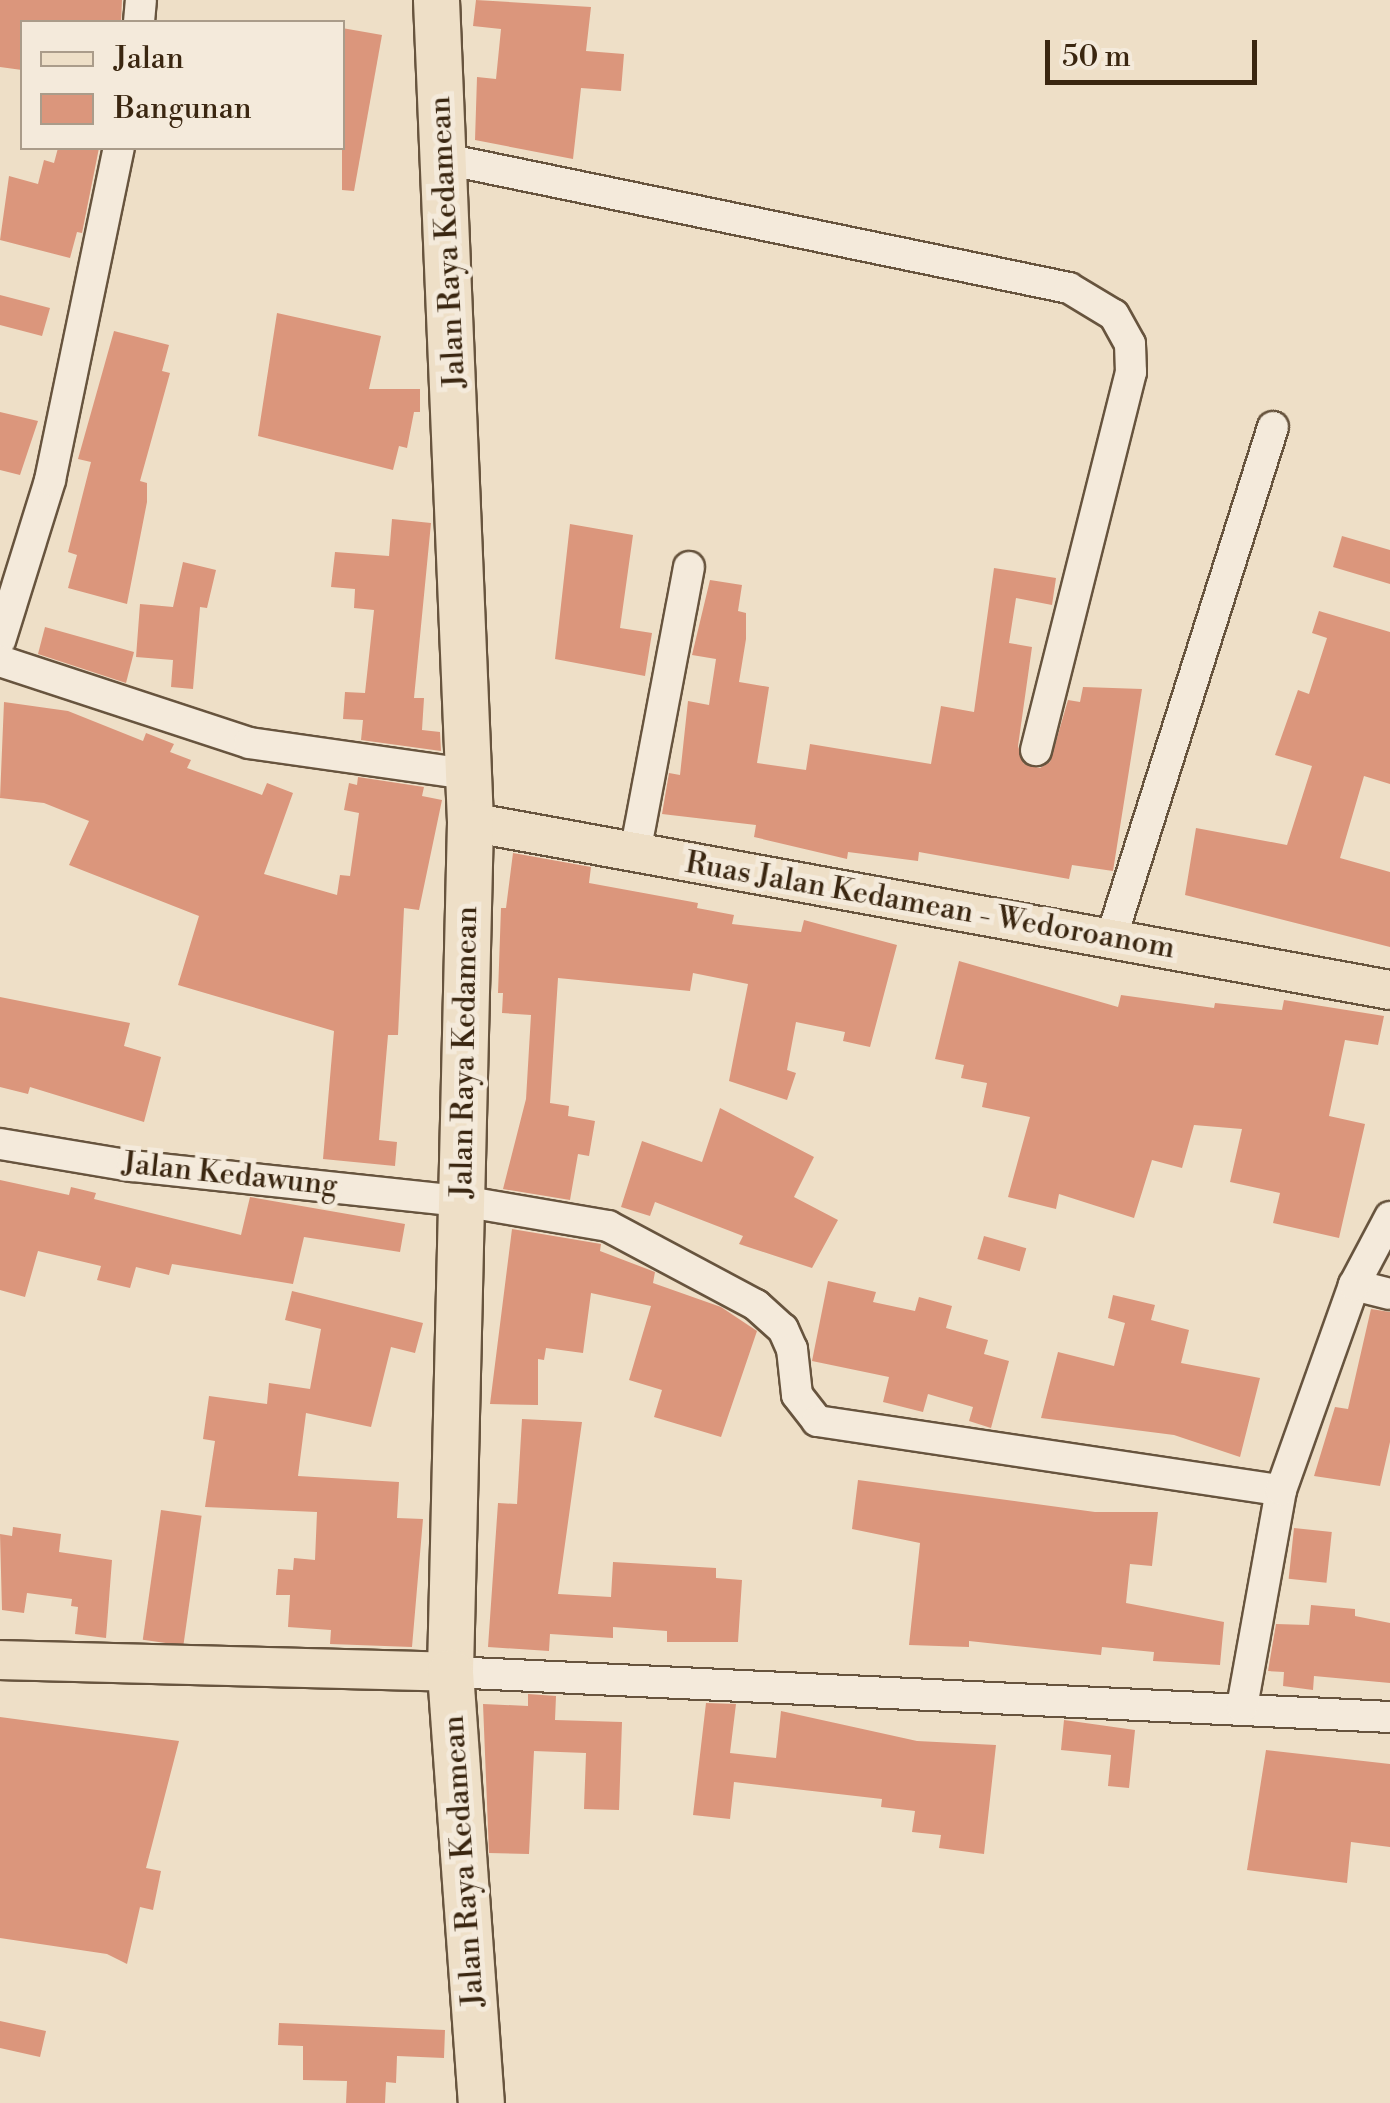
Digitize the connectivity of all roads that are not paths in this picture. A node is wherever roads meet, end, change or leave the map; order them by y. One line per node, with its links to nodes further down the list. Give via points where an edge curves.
1 (436, 0): 3 (highway, Jalan Raya Kedamean)
2 (119, 150): 6 (street, via 50,480)
3 (444, 158): 8 (street, via 1050,283 1101,302 1130,344 1131,372); 9 (highway, Jalan Raya Kedamean)
4 (1272, 426): 12 (street)
5 (689, 566): 11 (street)
6 (0, 641)
7 (0, 661): 9 (street, via 248,743)
8 (1036, 750)
9 (468, 774): 10 (highway, Jalan Raya Kedamean)
10 (470, 822): 11 (main road, Ruas Jalan Kedamean - Wedoroanom); 15 (highway, Jalan Raya Kedamean)
11 (636, 852): 12 (main road, Ruas Jalan Kedamean - Wedoroanom)
12 (1112, 939): 13 (main road, Ruas Jalan Kedamean - Wedoroanom)
13 (1390, 990)
14 (0, 1144): 15 (street, Jalan Kedawung, via 132,1166)
15 (462, 1201): 19 (street, Jalan Kedawung, via 608,1226 756,1305 783,1330 797,1396 817,1422); 21 (highway, Jalan Raya Kedamean)
16 (1390, 1218): 17 (street)
17 (1354, 1285): 18 (street); 19 (street)
18 (1390, 1294)
19 (1280, 1490): 22 (street)
20 (0, 1660): 21 (main road)
21 (450, 1672): 22 (street); 24 (highway, Jalan Raya Kedamean)
22 (1242, 1707): 23 (street)
23 (1390, 1717)
24 (481, 2103)

